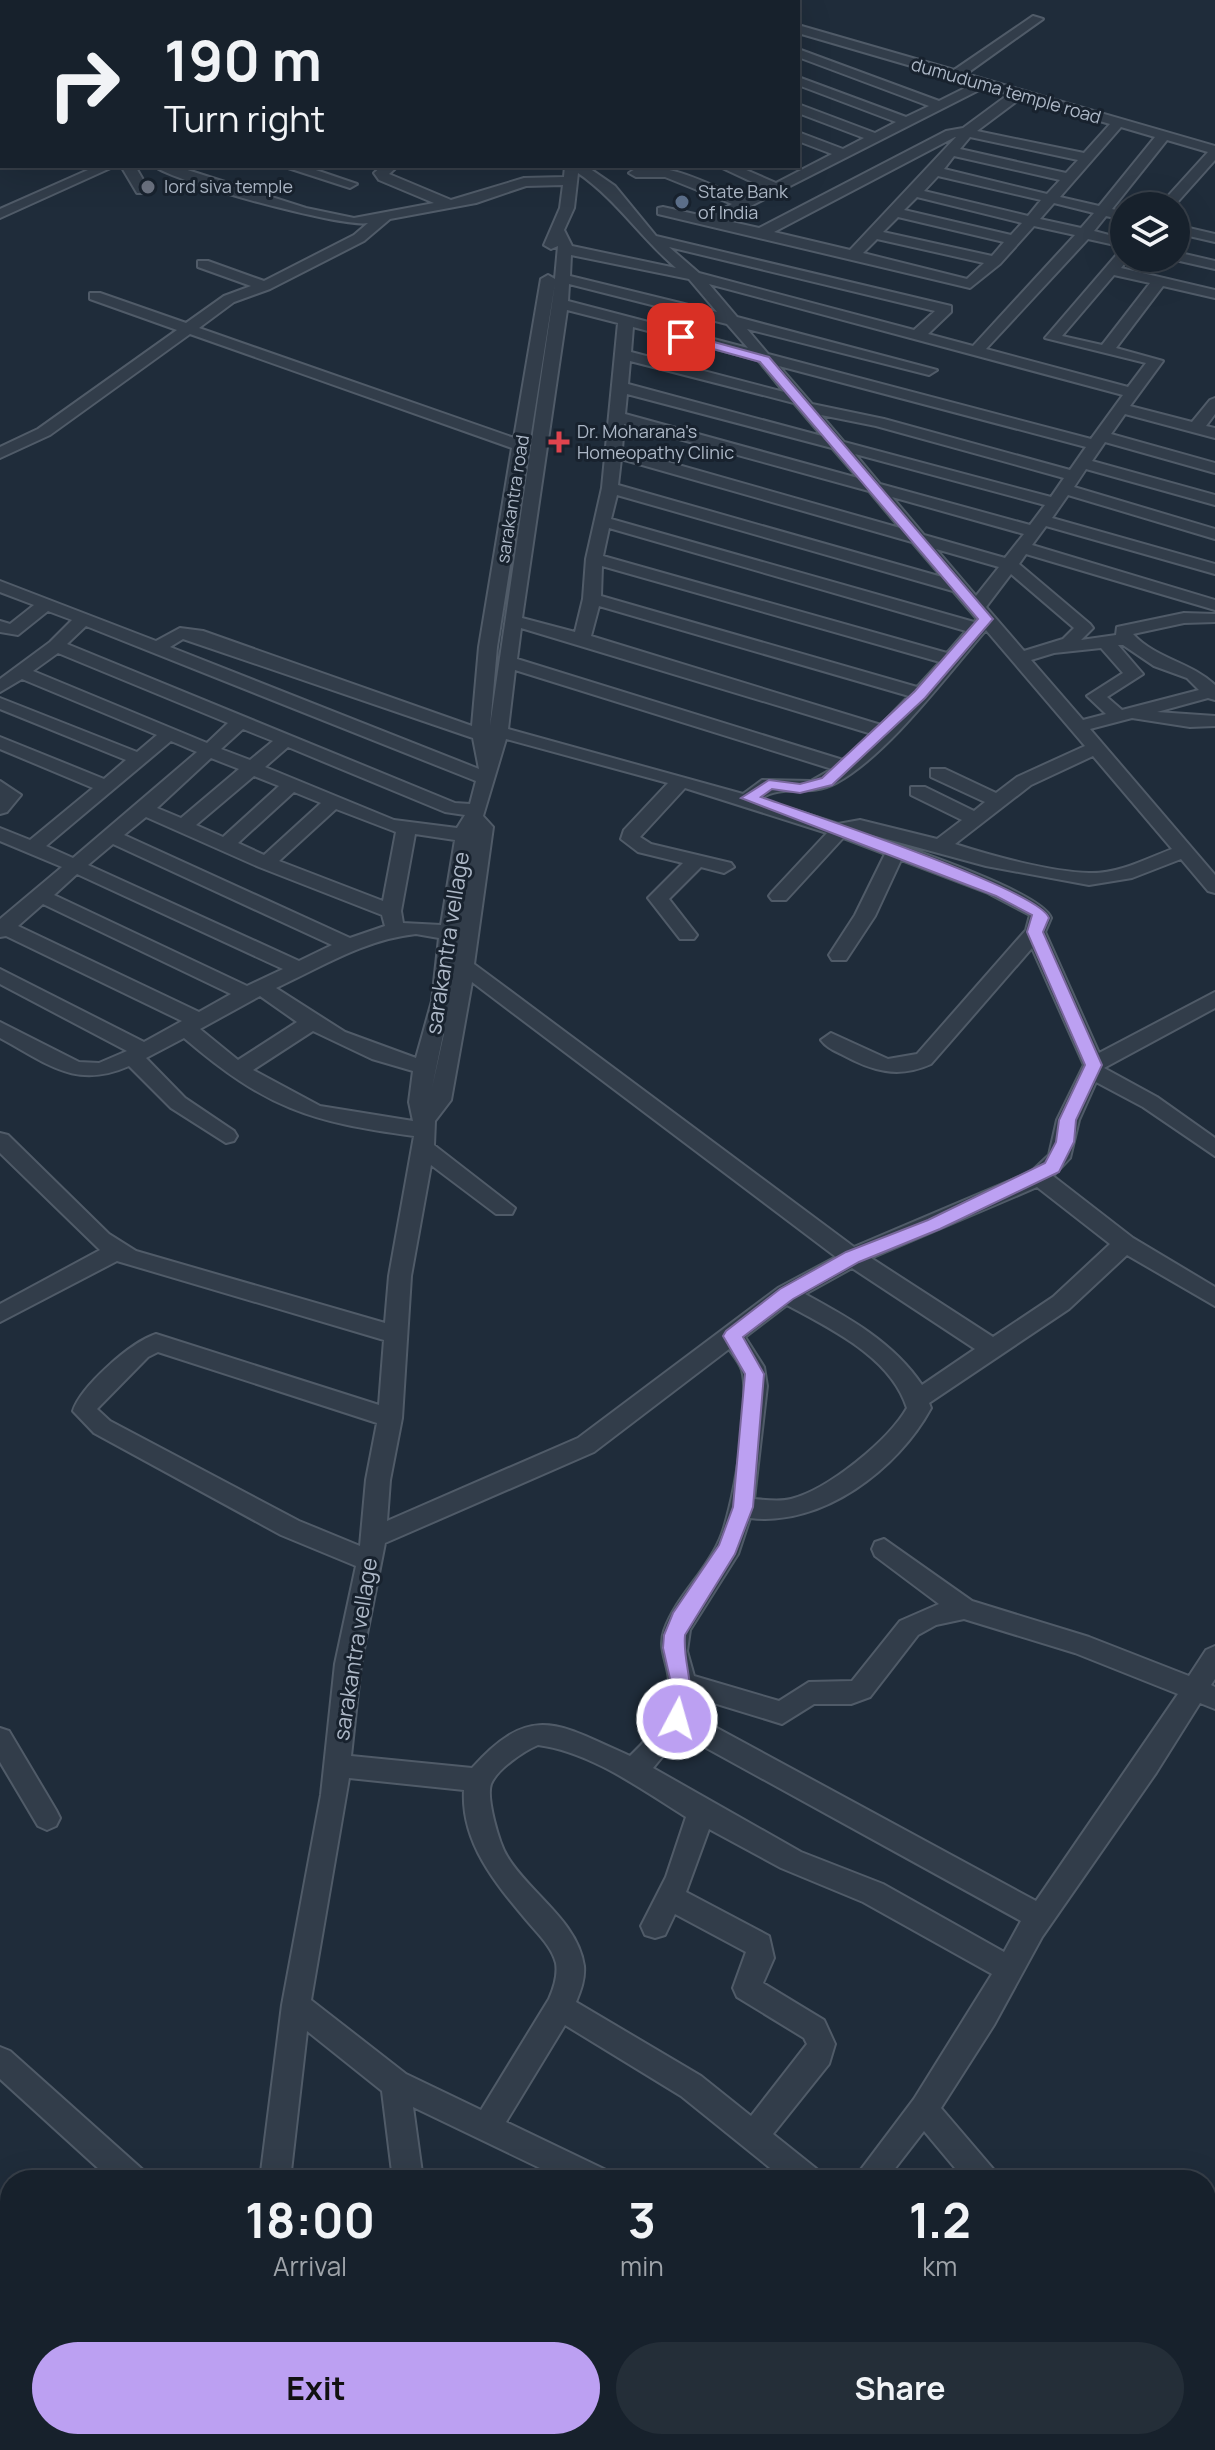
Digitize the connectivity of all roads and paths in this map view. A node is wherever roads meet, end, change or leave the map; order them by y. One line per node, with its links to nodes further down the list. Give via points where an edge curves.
1 (1037, 19): 6 (street)
2 (800, 30): 3 (street, dumuduma temple road)
3 (840, 41): 4 (street); 6 (street, dumuduma temple road)
4 (800, 49)
5 (800, 49): 10 (street)
6 (954, 76): 8 (street, dumuduma temple road)
7 (800, 82): 12 (street)
8 (982, 84): 9 (street, dumuduma temple road); 10 (street)
9 (1016, 95): 13 (street, dumuduma temple road); 14 (street)
10 (939, 105): 12 (street)
11 (800, 109): 17 (street)
12 (908, 122): 17 (street)
13 (1117, 124): 15 (street, dumuduma temple road); 21 (street)
14 (968, 131): 19 (street); 21 (street); 53 (street, via 951,134)
15 (1163, 136): 18 (street, dumuduma temple road); 44 (street)
16 (800, 137): 20 (street)
17 (876, 138): 20 (street)
18 (1215, 151): 29 (street)
19 (953, 152): 32 (street); 34 (street)
20 (844, 154): 27 (street)
21 (1088, 158): 34 (street)
22 (104, 168): 48 (street)
23 (129, 168): 36 (street)
24 (167, 168): 49 (street, via 312,214 354,222)
25 (294, 168): 30 (street, via 347,189)
26 (730, 168): 35 (street)
27 (804, 168): 35 (street)
28 (637, 169): 41 (street); 43 (street, via 667,173)
29 (1197, 169): 33 (street); 38 (street)
30 (386, 170): 42 (street)
31 (573, 171): 41 (street, via 601,181); 42 (street); 60 (street, sarakantra road)
32 (935, 171): 37 (street); 40 (street)
33 (1215, 175)
34 (1072, 178): 40 (street)
35 (777, 188): 43 (street)
36 (142, 190)
37 (912, 192): 46 (street); 50 (street)
38 (1178, 192)
39 (687, 196): 45 (street)
40 (1053, 198): 44 (street); 50 (street)
41 (627, 203): 45 (street); 57 (street)
42 (449, 204): 49 (street)
43 (744, 204): 51 (street)
44 (1102, 210): 47 (street); 54 (street)
45 (663, 211): 51 (street)
46 (893, 212): 55 (street); 59 (street)
47 (1110, 212)
48 (0, 214)
49 (384, 218): 72 (street, via 359,238)
50 (1033, 220): 54 (street); 59 (street)
51 (710, 221): 53 (street)
52 (1190, 229): 56 (street, via 1202,229)
53 (761, 233): 61 (street)
54 (1085, 233): 58 (street); 83 (street)
55 (874, 234): 61 (street); 63 (street)
56 (1215, 238)
57 (651, 239): 68 (street); 76 (street)
58 (1110, 239)
59 (1015, 240): 63 (street)
60 (562, 241): 68 (street); 69 (street, sarakantra road); 98 (street, sarakantra road, via 551,243)
61 (853, 255): 71 (street)
62 (1190, 259): 65 (street)
63 (995, 261): 71 (street)
64 (203, 264): 72 (street)
65 (1215, 265)
66 (1110, 271): 81 (street)
67 (1120, 272): 70 (street)
68 (694, 276): 77 (street); 80 (street)
69 (562, 278): 75 (street, sarakantra road); 77 (street)
70 (1160, 281): 73 (street); 82 (street)
71 (970, 284): 76 (street)
72 (265, 286): 79 (street, via 239,293)
73 (1215, 294)
74 (95, 296): 79 (street)
75 (559, 303): 78 (street); 121 (street, sarakantra road)
76 (946, 309): 80 (street)
77 (730, 319): 85 (street); 87 (street)
78 (626, 322): 84 (street); 85 (street)
79 (184, 330): 98 (street); 100 (street, via 62,420)
80 (917, 336): 83 (street)
81 (1052, 338): 82 (street); 86 (street)
82 (1106, 350): 89 (street, via 1155,361)
83 (976, 351): 86 (street)
84 (623, 355): 88 (street); 90 (street)
85 (765, 359): 90 (street); 96 (street)
86 (1025, 364): 89 (street)
87 (929, 370)
88 (620, 387): 93 (street); 97 (street)
89 (1132, 393): 92 (street)
90 (799, 403): 97 (street); 102 (street, via 878,422)
91 (1215, 403): 94 (street)
92 (1119, 408): 94 (street); 96 (street)
93 (618, 417): 99 (street); 103 (street)
94 (1196, 428): 95 (street)
95 (1215, 433)
96 (1096, 440): 101 (street); 102 (street)
97 (834, 441): 102 (street); 103 (street)
98 (521, 446): 142 (street, sarakantra road, via 488,647)
99 (615, 452): 104 (street); 109 (street)
100 (0, 453)
101 (1215, 468)
102 (1068, 483): 105 (street); 107 (street); 108 (street)
103 (871, 485): 107 (street); 109 (street)
104 (610, 488): 106 (street); 115 (street)
105 (1215, 500)
106 (602, 521): 111 (street); 120 (street)
107 (1040, 526): 110 (street); 113 (street)
108 (1214, 531)
109 (912, 535): 112 (street); 115 (street)
110 (1023, 548): 112 (street); 118 (street)
111 (594, 559): 116 (street); 130 (street)
112 (1010, 565): 120 (street); 128 (street, via 1084,628)
113 (1215, 569)
114 (0, 586): 117 (street)
115 (958, 587): 120 (street)
116 (592, 599): 123 (street); 134 (street)
117 (47, 603): 119 (street); 122 (street)
118 (1214, 616): 124 (street, via 1123,631)
119 (85, 617): 126 (street); 127 (street)
120 (980, 619): 129 (street); 130 (street)
121 (513, 621): 123 (street); 131 (street, sarakantra road)
122 (4, 632)
123 (582, 639): 141 (street)
124 (1126, 639): 125 (street); 135 (street, via 1160,662 1193,674)
125 (1107, 644): 128 (street); 137 (street, via 1134,674 1096,696)
126 (56, 646): 132 (street); 139 (street)
127 (159, 647): 142 (street, via 180,633 197,635); 151 (street)
128 (1053, 650): 129 (street)
129 (1020, 658): 140 (street)
130 (952, 660): 134 (street)
131 (508, 662): 142 (street, sarakantra road); 150 (street)
132 (20, 672): 133 (street); 143 (street)
133 (0, 687)
134 (920, 694): 141 (street)
135 (1213, 694): 137 (street)
136 (0, 703): 148 (street)
137 (1124, 714): 138 (street); 140 (street)
138 (1215, 721)
139 (239, 723): 145 (street); 147 (street)
140 (1078, 727): 146 (street)
141 (882, 731): 150 (street)
142 (489, 733): 151 (street, sarakantra road, via 495,756); 153 (street)
143 (169, 734): 147 (street); 148 (street)
144 (0, 742): 156 (street)
145 (283, 742): 149 (street); 165 (street, via 452,808)
146 (1097, 747): 159 (street, via 1050,766); 174 (street)
147 (209, 750): 149 (street); 162 (street)
148 (139, 759): 156 (street)
149 (253, 767): 154 (street); 164 (street)
150 (845, 767): 158 (street, via 817,786 769,784)
151 (486, 773): 165 (street, sarakantra road)
152 (938, 773): 159 (street)
153 (682, 780): 158 (street); 175 (street, via 630,839 645,848)
154 (292, 784): 160 (street); 170 (street)
155 (0, 787): 161 (street, via 12,795)
156 (106, 787): 172 (street)
157 (918, 791): 163 (street)
158 (749, 798): 167 (street)
159 (995, 800): 163 (street)
160 (332, 803): 166 (street); 176 (street)
161 (0, 808)
162 (144, 809): 164 (street); 169 (street)
163 (974, 818): 171 (street)
164 (183, 826): 170 (street)
165 (475, 826): 166 (street); 185 (street, sarakantra vellage); 189 (street, sarakantra vellage)
166 (406, 829): 182 (street)
167 (841, 829): 171 (street, via 870,826); 173 (street); 181 (street)
168 (0, 834): 172 (street)
169 (110, 836): 177 (street); 187 (street)
170 (225, 845): 176 (street)
171 (939, 847): 174 (street, via 1089,879 1125,874)
172 (32, 848): 177 (street)
173 (896, 851): 184 (street, via 1025,903 1039,912); 188 (street)
174 (1183, 851): 179 (street)
175 (697, 860): 178 (street); 186 (street, via 658,898)
176 (266, 863): 182 (street)
177 (75, 866): 180 (street); 190 (street)
178 (724, 867)
179 (1215, 887)
180 (41, 896): 183 (street); 192 (street)
181 (779, 896)
182 (392, 920): 185 (street); 187 (street)
183 (1, 928): 195 (street)
184 (1035, 932): 197 (street, via 935,1050 912,1067 881,1065); 200 (street)
185 (449, 933): 199 (street, sarakantra vellage, via 442,1001)
186 (687, 935)
187 (349, 945): 190 (street)
188 (839, 955)
189 (464, 966): 202 (street, sarakantra vellage, via 440,1100); 210 (street)
190 (300, 969): 192 (street)
191 (0, 976): 198 (street)
192 (254, 990): 194 (street); 195 (street)
193 (1211, 1008): 200 (street)
194 (311, 1023): 199 (street); 201 (street)
195 (191, 1024): 198 (street); 201 (street)
196 (0, 1029): 198 (street, via 88,1072)
197 (831, 1040)
198 (138, 1054): 203 (street, via 178,1103)
199 (424, 1067): 202 (street, sarakantra vellage, via 420,1102)
200 (1092, 1067): 205 (street); 206 (street, via 1068,1120 1059,1158)
201 (239, 1069): 202 (street, via 313,1110)
202 (425, 1131): 207 (street); 214 (street, sarakantra vellage, via 400,1276)
203 (226, 1136)
204 (0, 1140): 209 (street)
205 (1215, 1149)
206 (1039, 1177): 208 (street); 210 (street)
207 (504, 1208)
208 (1125, 1244): 212 (street); 216 (street, via 1061,1303)
209 (116, 1251): 213 (street); 214 (street, via 187,1277)
210 (852, 1257): 211 (street); 216 (street)
211 (786, 1294): 215 (street); 217 (street, via 880,1352)
212 (1215, 1298)
213 (0, 1314)
214 (397, 1335): 218 (street, sarakantra vellage)
215 (732, 1336): 219 (street, via 755,1374); 220 (street, via 586,1445)
216 (993, 1349): 217 (street)
217 (918, 1399): 219 (street, via 910,1427 838,1485 794,1508)
218 (390, 1418): 220 (street, sarakantra vellage); 220 (street, via 156,1343 140,1351 85,1411 102,1427 290,1528)
219 (743, 1507): 224 (street, via 728,1548 680,1619 673,1648)
220 (371, 1548): 228 (street, sarakantra vellage, via 348,1664)
221 (884, 1549): 222 (street)
222 (964, 1609): 224 (street, via 930,1616 909,1628 861,1689 809,1693 782,1713); 225 (street, via 1080,1644)
223 (1215, 1657): 225 (street)
224 (682, 1683): 226 (street)
225 (1205, 1694): 234 (street)
226 (677, 1719): 229 (street, via 667,1739); 234 (street)
227 (0, 1739): 232 (street)
228 (337, 1766): 230 (street); 237 (street, sarakantra vellage)
229 (633, 1770): 230 (street, via 560,1737 537,1734 519,1741); 231 (street)
230 (478, 1780): 238 (street, via 486,1841 498,1866 558,1937 570,1964)
231 (701, 1812): 233 (street); 236 (street, via 791,1860 873,1893)
232 (47, 1818)
233 (670, 1897): 235 (street); 243 (street, via 759,1945 760,1958 747,1988 819,2036 819,2055)
234 (1040, 1917): 236 (street)
235 (655, 1926)
236 (1008, 1968): 241 (street)
237 (296, 2005): 240 (street); 245 (street, sarakantra vellage)
238 (560, 2007): 242 (street); 243 (street, via 691,2086)
239 (0, 2060): 244 (street)
240 (396, 2084): 242 (street); 246 (street)
241 (924, 2109): 249 (street); 250 (street)
242 (486, 2128): 247 (street)
243 (754, 2135): 248 (street)
244 (122, 2170)
245 (276, 2170)
246 (407, 2170)
247 (575, 2170)
248 (796, 2170)
249 (876, 2170)
250 (976, 2170)

